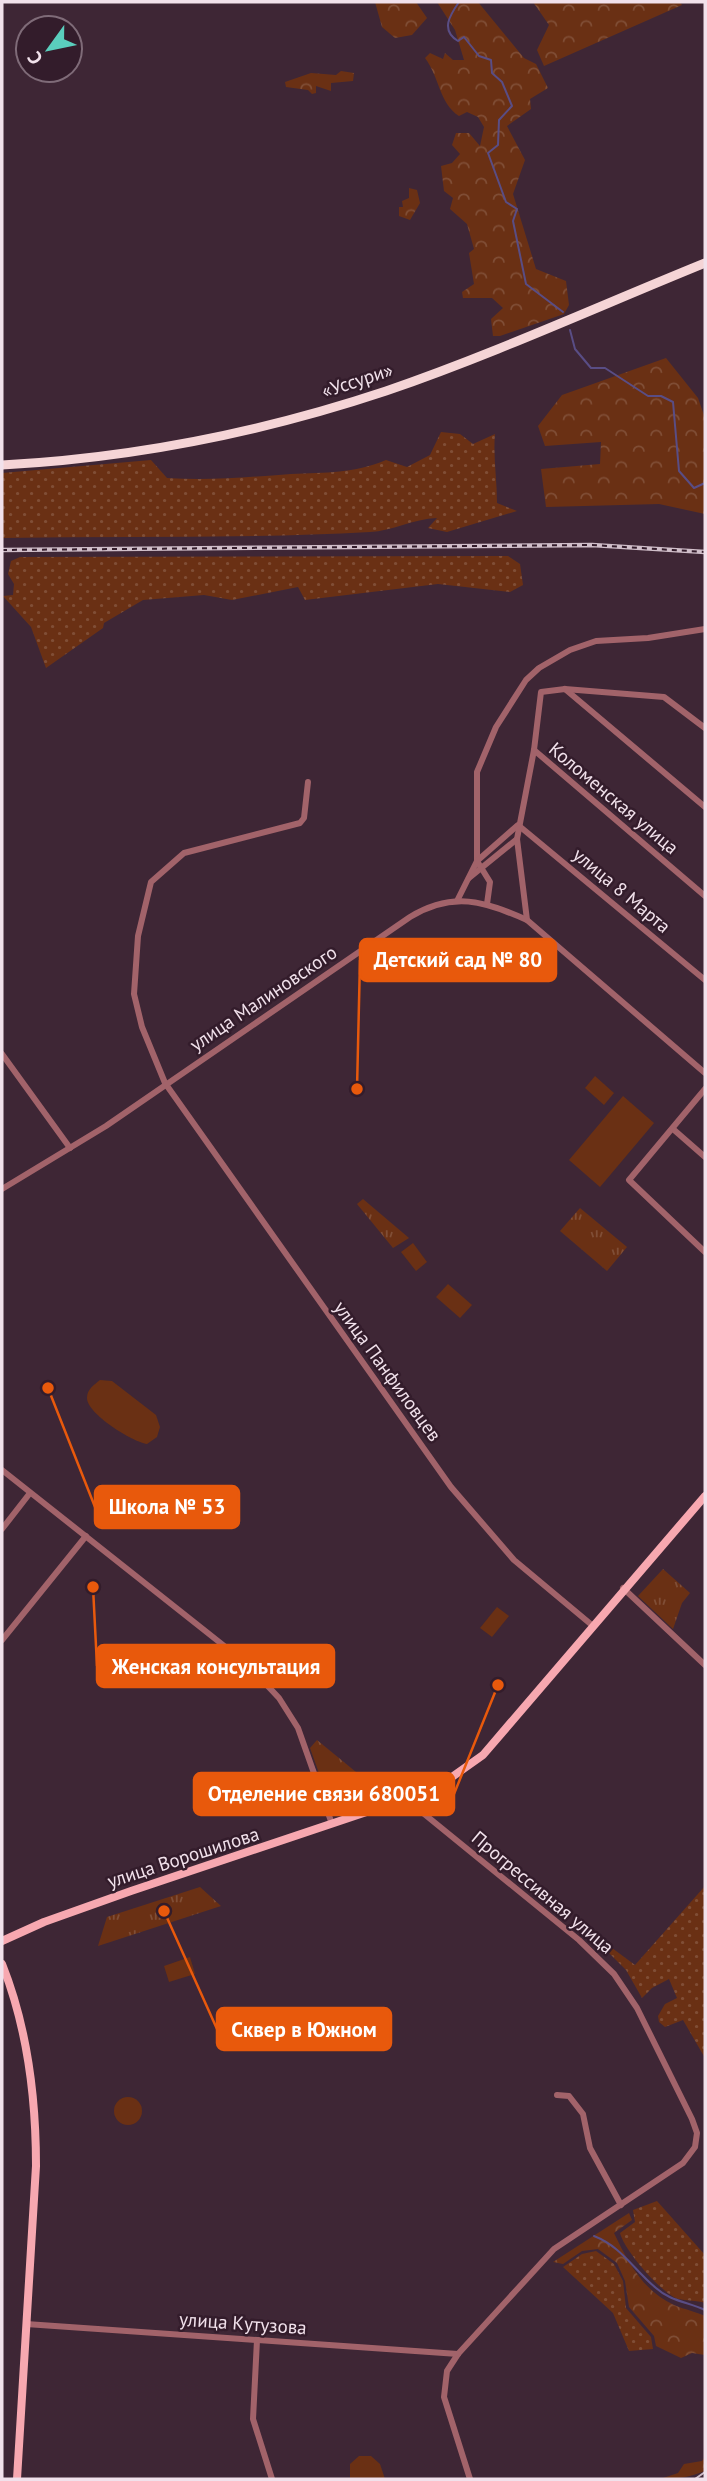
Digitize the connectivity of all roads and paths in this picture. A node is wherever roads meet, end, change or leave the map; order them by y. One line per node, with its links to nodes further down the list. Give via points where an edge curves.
1 (705, 263): 2 (highway, «Уссури», via 432,374 327,409 126,452)
2 (2, 465)
3 (705, 629): 11 (street, via 596,641 570,650 532,674 496,727 477,772)
4 (565, 689): 5 (street, via 664,697); 6 (street, via 541,692); 8 (street)
5 (705, 728)
6 (534, 750): 9 (street); 14 (street, Коломенская улица)
7 (307, 782): 21 (street, via 300,823 184,853 151,882 138,936 134,994)
8 (705, 807)
9 (518, 825): 10 (street); 11 (street); 18 (street, улица 8 Марта)
10 (517, 839): 12 (street); 17 (street)
11 (477, 861): 12 (street); 13 (street)
12 (484, 868): 13 (street); 16 (street, via 489,882)
13 (468, 879): 15 (street)
14 (705, 896)
15 (458, 899): 16 (street, улица Малиновского); 21 (street, улица Малиновского, via 410,917)
16 (487, 904): 17 (street, улица Малиновского)
17 (527, 920): 20 (street, улица Малиновского)
18 (705, 980)
19 (2, 1054): 24 (street)
20 (705, 1073)
21 (165, 1083): 24 (street, улица Малиновского); 34 (street, улица Панфиловцев, via 451,1488 514,1560)
22 (705, 1089): 23 (street)
23 (673, 1129): 25 (street); 27 (street, via 629,1180)
24 (70, 1148): 26 (street, улица Малиновского)
25 (705, 1157)
26 (2, 1189)
27 (705, 1252)
28 (2, 1470): 29 (street)
29 (30, 1493): 31 (street); 32 (street)
30 (705, 1496): 33 (main road, улица Ворошилова)
31 (2, 1529)
32 (86, 1536): 35 (street); 38 (street, via 247,1664 279,1698 298,1728)
33 (623, 1588): 34 (main road, улица Ворошилова); 36 (street)
34 (593, 1626): 37 (main road, улица Ворошилова, via 483,1755 435,1788)
35 (2, 1640)
36 (705, 1665)
37 (407, 1800): 38 (main road, улица Ворошилова); 42 (street, Прогрессивная улица, via 589,1949 614,1974 637,2008 686,2103 697,2138 683,2163)
38 (332, 1825): 39 (main road, улица Ворошилова, via 131,1891)
39 (2, 1941)
40 (2, 1964): 43 (main road, via 25,2043 36,2116)
41 (556, 2095): 42 (street, via 569,2096 583,2114 590,2148)
42 (621, 2204): 45 (street, Прогрессивная улица, via 543,2259)
43 (26, 2324): 44 (street, улица Кутузова); 46 (main road)
44 (257, 2340): 45 (street, улица Кутузова); 47 (street, via 253,2419)
45 (458, 2354): 48 (street, Прогрессивная улица, via 447,2371 444,2397)
46 (17, 2479)
47 (272, 2479)
48 (470, 2479)

